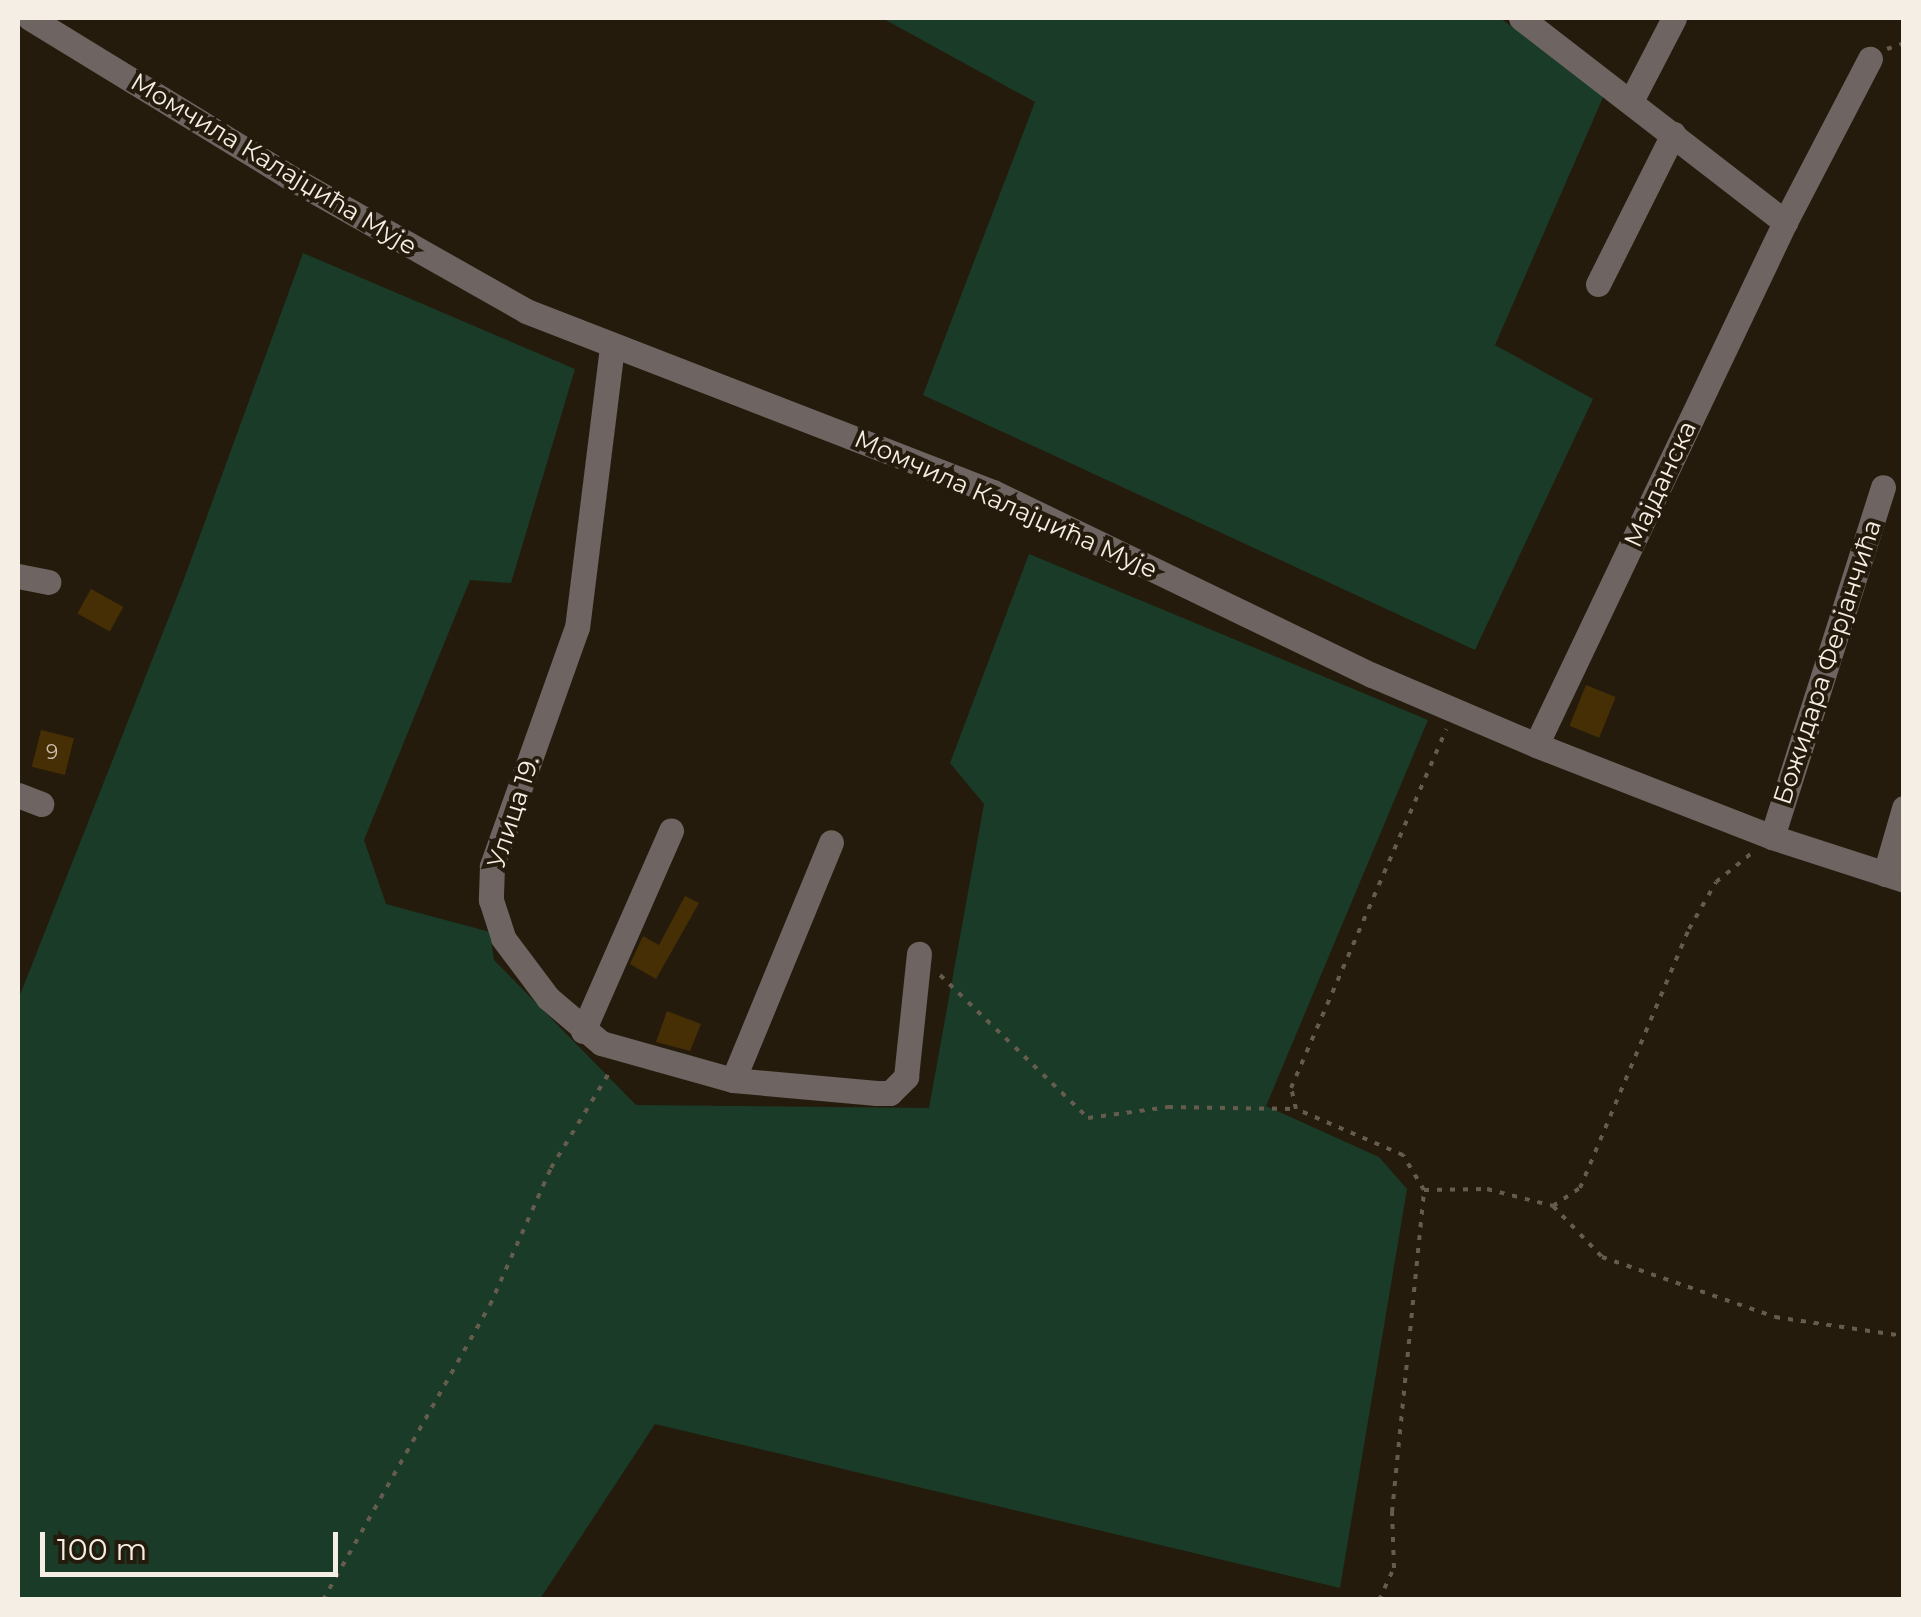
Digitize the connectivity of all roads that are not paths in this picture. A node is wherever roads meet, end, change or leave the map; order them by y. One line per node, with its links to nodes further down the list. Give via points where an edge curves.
1 (30, 18): 9 (street, Момчила Калајџића Мује, via 526,311)
2 (1521, 18): 5 (street)
3 (1674, 18): 5 (street)
4 (1870, 60): 7 (street, Мајданска)
5 (1630, 101): 6 (street)
6 (1674, 134): 7 (street); 8 (street)
7 (1784, 222): 13 (street, Мајданска)
8 (1598, 284)
9 (612, 347): 13 (street, Момчила Калајџића Мује, via 993,492); 20 (street, Улица 19., via 578,627 496,846 490,887 494,915 513,955)
10 (1882, 487): 16 (street, Божидара Ферјанчића)
11 (18, 576): 12 (street)
12 (48, 582)
13 (1536, 745): 16 (street, Момчила Калајџића Мује)
14 (1904, 808): 18 (street)
15 (671, 831): 20 (street)
16 (1772, 838): 18 (street, Момчила Калајџића Мује)
17 (831, 842): 21 (street)
18 (1894, 877)
19 (918, 954): 21 (street, Улица 19., via 909,1067 890,1093)
20 (582, 1031): 21 (street, Улица 19., via 623,1051)
21 (733, 1080)

